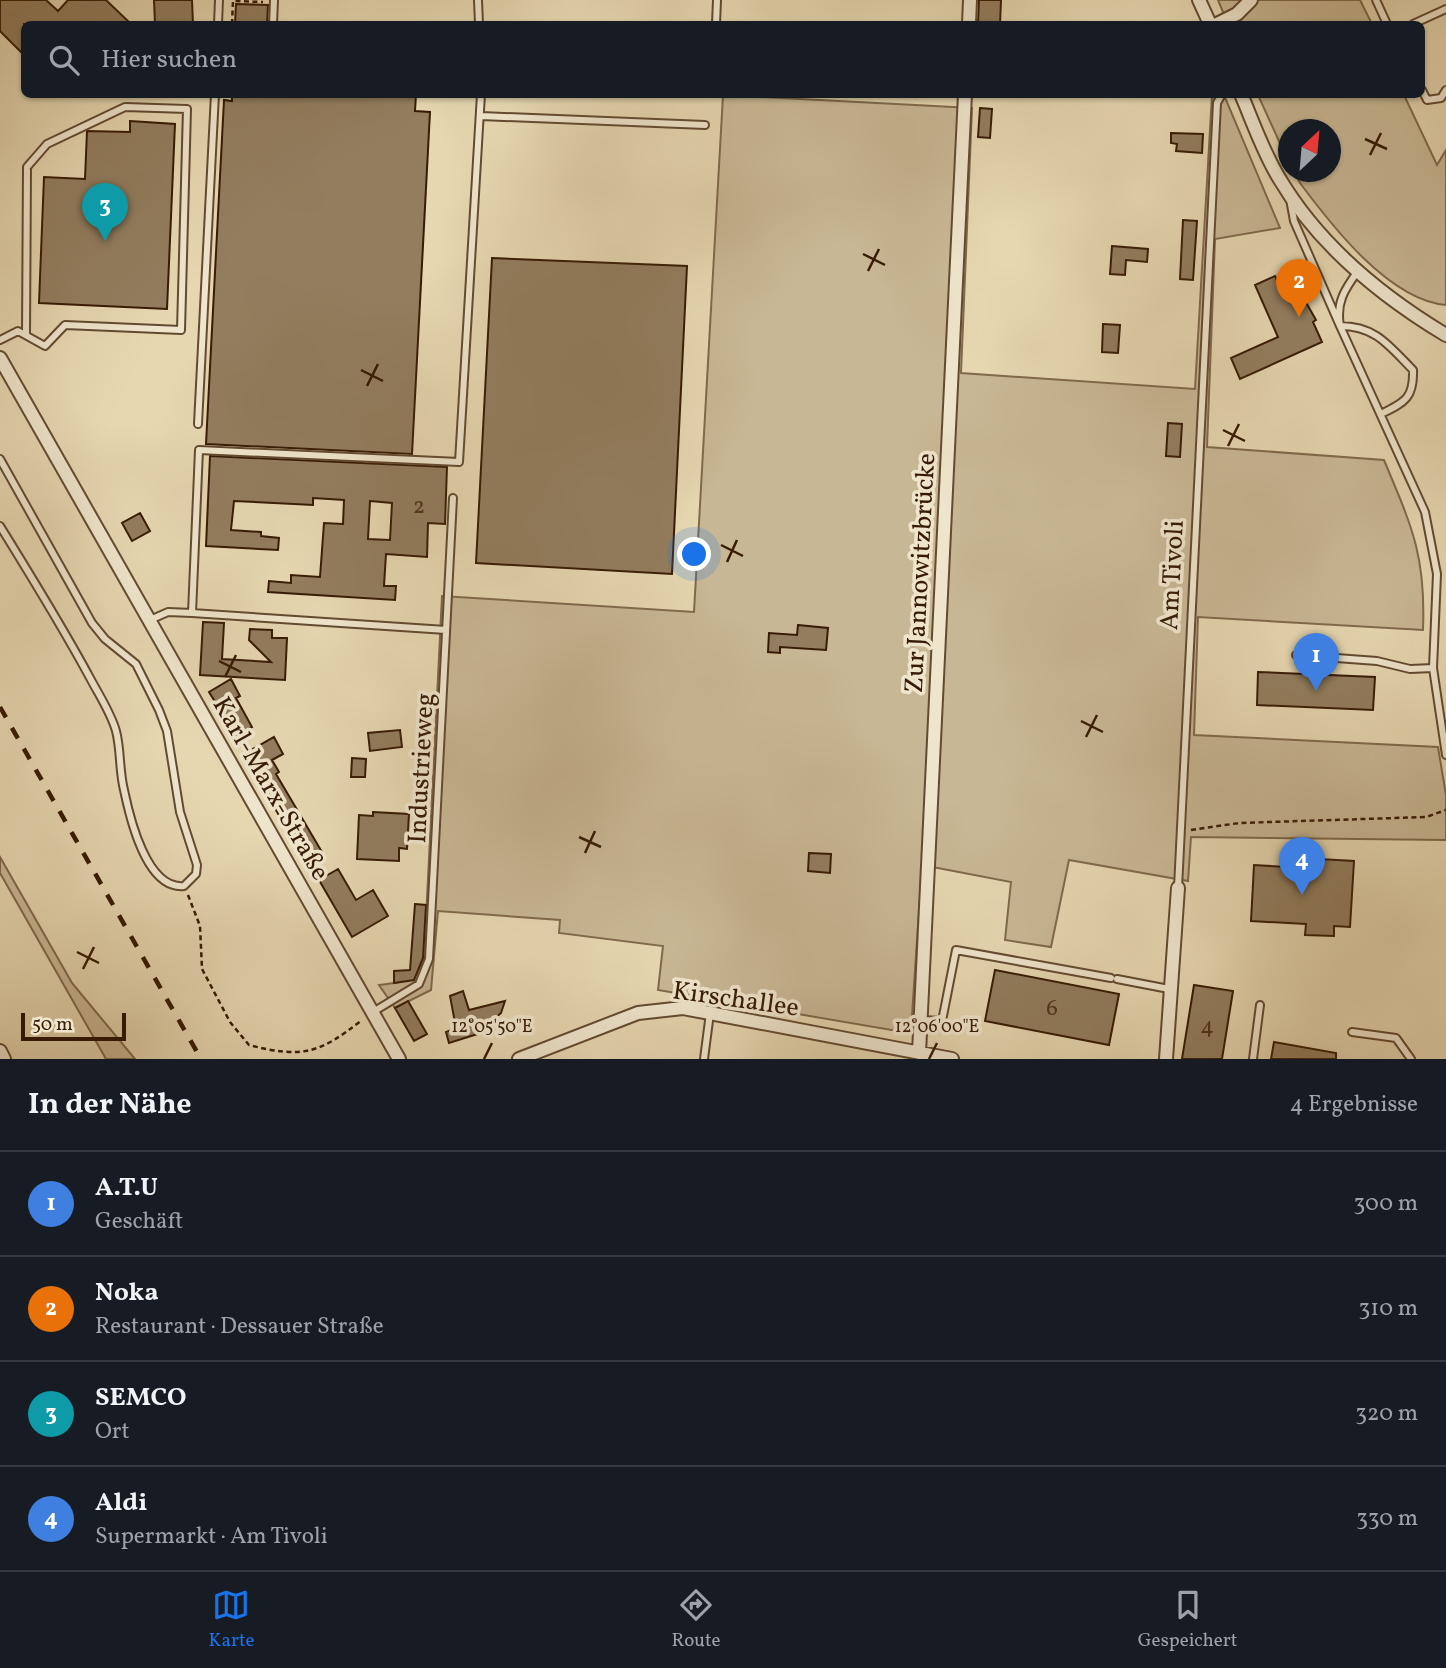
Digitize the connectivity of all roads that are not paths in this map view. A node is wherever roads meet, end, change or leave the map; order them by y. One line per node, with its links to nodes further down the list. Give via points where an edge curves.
1 (219, 0): 10 (lane)
2 (478, 0): 12 (lane)
3 (717, 0): 13 (lane)
4 (970, 0): 14 (street)
5 (1199, 0): 15 (street)
6 (1251, 0): 16 (street)
7 (1376, 0): 17 (lane)
8 (274, 1): 11 (lane)
9 (1446, 9): 18 (lane)
10 (218, 21)
11 (273, 21)
12 (479, 21)
13 (716, 21)
14 (969, 21)
15 (1209, 21)
16 (1222, 21)
17 (1386, 21)
18 (1420, 21)
19 (1446, 90): 20 (lane, via 1441,98 1427,100)
20 (1425, 96)
21 (215, 98): 36 (lane)
22 (481, 98): 26 (lane)
23 (965, 98): 51 (street, Zur Jannowitzbrücke)
24 (1220, 98): 46 (lane, Am Tivoli)
25 (1243, 98): 28 (street, via 1268,160)
26 (481, 116): 27 (lane); 40 (lane, via 459,462 198,450)
27 (705, 125)
28 (1289, 194): 29 (street); 30 (lane, via 1294,221)
29 (1357, 271): 30 (lane, via 1341,296); 32 (street)
30 (1339, 326): 35 (lane); 35 (lane, via 1360,326 1380,337 1413,370 1413,387 1404,403)
31 (26, 334): 31 (lane, via 27,167 47,144 125,107 187,109 181,330 65,325 45,346); 33 (lane, via 18,331)
32 (1446, 335)
33 (0, 340)
34 (0, 358): 41 (street, Karl-Marx-Straße)
35 (1381, 415): 44 (lane, via 1420,497 1432,542 1437,595)
36 (198, 425)
37 (0, 459): 39 (lane, via 92,623 136,664 159,710 167,731 180,812 197,865 196,874 184,886 170,885 154,873 124,791 110,716)
38 (453, 498): 42 (lane, Industrieweg)
39 (0, 526)
40 (192, 613): 41 (lane, via 168,612); 42 (lane)
41 (150, 620): 49 (street, Karl-Marx-Straße)
42 (446, 630): 49 (lane, Industrieweg, via 429,960 419,984)
43 (1296, 655): 44 (lane)
44 (1433, 668): 45 (lane)
45 (1446, 755)
46 (1178, 888): 47 (street, Am Tivoli)
47 (1169, 989): 51 (lane, via 956,950 942,1021); 60 (street, Am Tivoli)
48 (1260, 1005): 61 (lane)
49 (373, 1012): 56 (street, Karl-Marx-Straße)
50 (710, 1013): 54 (street, Kirschallee); 57 (street, Kirschallee, via 683,1008 638,1013); 58 (lane)
51 (921, 1020): 54 (street, Zur Jannowitzbrücke)
52 (1352, 1032): 62 (lane, via 1396,1038)
53 (0, 1051): 55 (street)
54 (919, 1053): 59 (street, Kirschallee)
55 (4, 1059)
56 (399, 1059)
57 (519, 1059)
58 (704, 1059)
59 (952, 1059)
60 (1166, 1059)
61 (1253, 1059)
62 (1411, 1059)

